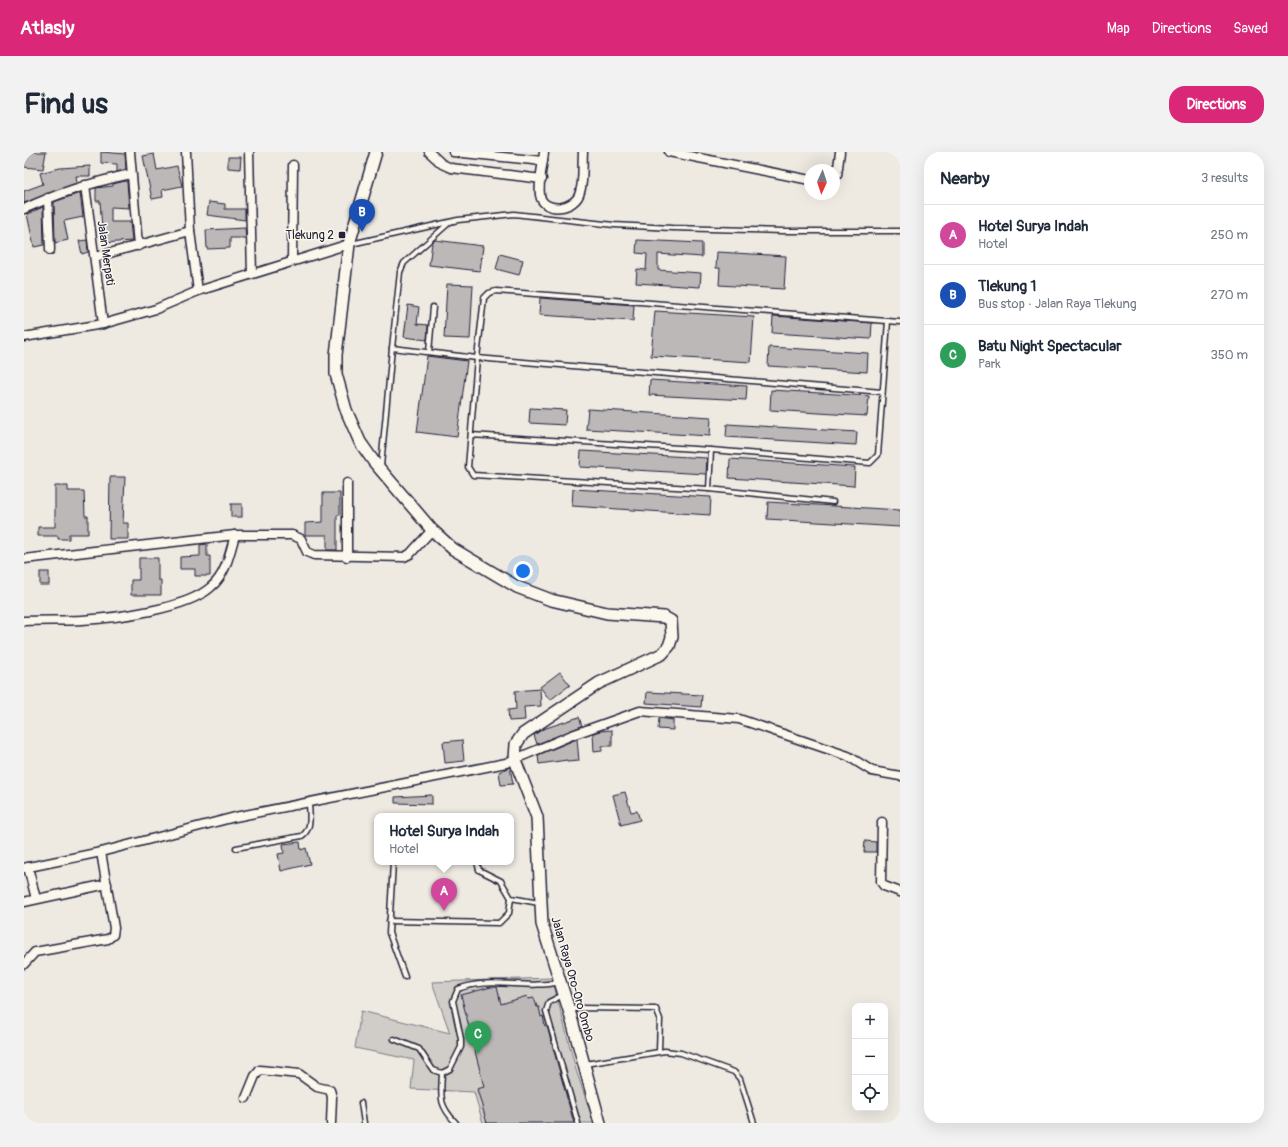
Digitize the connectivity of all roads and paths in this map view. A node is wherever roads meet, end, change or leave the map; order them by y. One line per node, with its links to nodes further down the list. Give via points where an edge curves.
1 (130, 152): 14 (street)
2 (186, 152): 21 (street)
3 (249, 152): 28 (street)
4 (376, 152): 23 (main road)
5 (428, 152): 15 (street, via 451,168)
6 (453, 152): 11 (street)
7 (544, 152): 11 (street)
8 (583, 152): 15 (street, via 580,192 578,198 568,206 557,208 542,199)
9 (669, 152): 16 (street)
10 (840, 152): 12 (street)
11 (543, 161): 15 (street)
12 (838, 164)
13 (293, 165): 27 (street)
14 (131, 174): 17 (street); 24 (street)
15 (542, 179)
16 (804, 179)
17 (85, 185): 18 (street); 26 (street, Jalan Merpati)
18 (48, 198): 19 (street); 25 (street)
19 (24, 209)
20 (450, 222): 22 (lane, via 514,214 665,228); 23 (lane); 35 (lane, via 404,263 397,281)
21 (190, 231): 24 (street); 29 (street)
22 (900, 231)
23 (349, 244): 27 (street); 41 (main road, via 336,348 336,374 346,410 360,442)
24 (138, 246): 26 (street)
25 (50, 250)
26 (95, 257): 33 (street, Jalan Merpati)
27 (292, 260): 28 (street)
28 (252, 274): 29 (street)
29 (198, 291): 33 (street, via 156,309)
30 (433, 307): 36 (lane)
31 (888, 321): 32 (lane); 37 (lane, via 496,291 484,298); 38 (lane)
32 (900, 322)
33 (103, 324): 34 (street)
34 (24, 337)
35 (392, 348): 36 (lane); 41 (lane)
36 (430, 352): 37 (lane)
37 (477, 358): 38 (lane); 39 (lane)
38 (882, 392): 40 (lane, via 878,455 870,463)
39 (470, 435): 40 (lane); 43 (lane, via 468,467 470,473 475,476)
40 (711, 450): 43 (lane)
41 (380, 468): 45 (main road)
42 (347, 483): 47 (street)
43 (709, 489): 44 (lane)
44 (833, 502)
45 (432, 530): 47 (street, via 404,558); 50 (main road, via 453,549 528,593 607,613 664,617 671,620 672,637 662,654 599,683 523,734 516,744)
46 (235, 535): 47 (street, via 292,535 301,539 310,554); 48 (street); 49 (street, via 226,566 218,579 211,588 192,599 170,606 101,618)
47 (347, 556)
48 (24, 559)
49 (24, 621)
50 (515, 760): 51 (street, via 572,735 644,710 730,717 748,721 848,756 872,771); 52 (street); 64 (main road, Jalan Raya Oro-Oro Ombo, via 537,817)
51 (900, 776)
52 (309, 801): 54 (lane, via 310,826 302,836); 55 (street, via 235,817)
53 (882, 822): 60 (street, via 881,882 884,886)
54 (236, 848)
55 (101, 852): 58 (street); 59 (street)
56 (393, 865): 65 (lane)
57 (477, 865): 61 (lane, via 479,870 501,881)
58 (26, 868): 62 (street)
59 (107, 884): 62 (street); 66 (street, via 114,928 111,938)
60 (900, 892)
61 (511, 898): 64 (lane); 65 (lane, via 509,913 499,923)
62 (36, 899): 63 (street)
63 (24, 902)
64 (539, 903): 70 (main road, Jalan Raya Oro-Oro Ombo, via 542,924)
65 (389, 921): 69 (lane, via 389,933)
66 (35, 952): 67 (street); 68 (street)
67 (24, 954)
68 (24, 964)
69 (405, 977)
70 (560, 982): 71 (main road, Jalan Raya Oro-Oro Ombo); 76 (lane, via 544,986 501,983 467,985 458,989 453,1002 461,1047 450,1069)
71 (564, 994): 72 (main road, Jalan Raya Oro-Oro Ombo); 82 (lane, via 549,1002 546,1011)
72 (569, 1010): 74 (lane, via 656,1009 660,1019); 75 (main road, Jalan Raya Oro-Oro Ombo)
73 (394, 1039): 76 (lane, via 419,1049 433,1070)
74 (659, 1051): 75 (lane); 84 (lane, via 681,1053 734,1072 740,1079)
75 (583, 1064): 83 (main road, Jalan Raya Oro-Oro Ombo)
76 (442, 1072): 81 (lane, via 441,1102 447,1114)
77 (246, 1098): 79 (street, via 260,1070 302,1075 317,1087 330,1090)
78 (361, 1103): 80 (lane)
79 (331, 1123)
80 (364, 1123)
81 (456, 1123)
82 (578, 1123)
83 (600, 1123)
84 (754, 1123)

